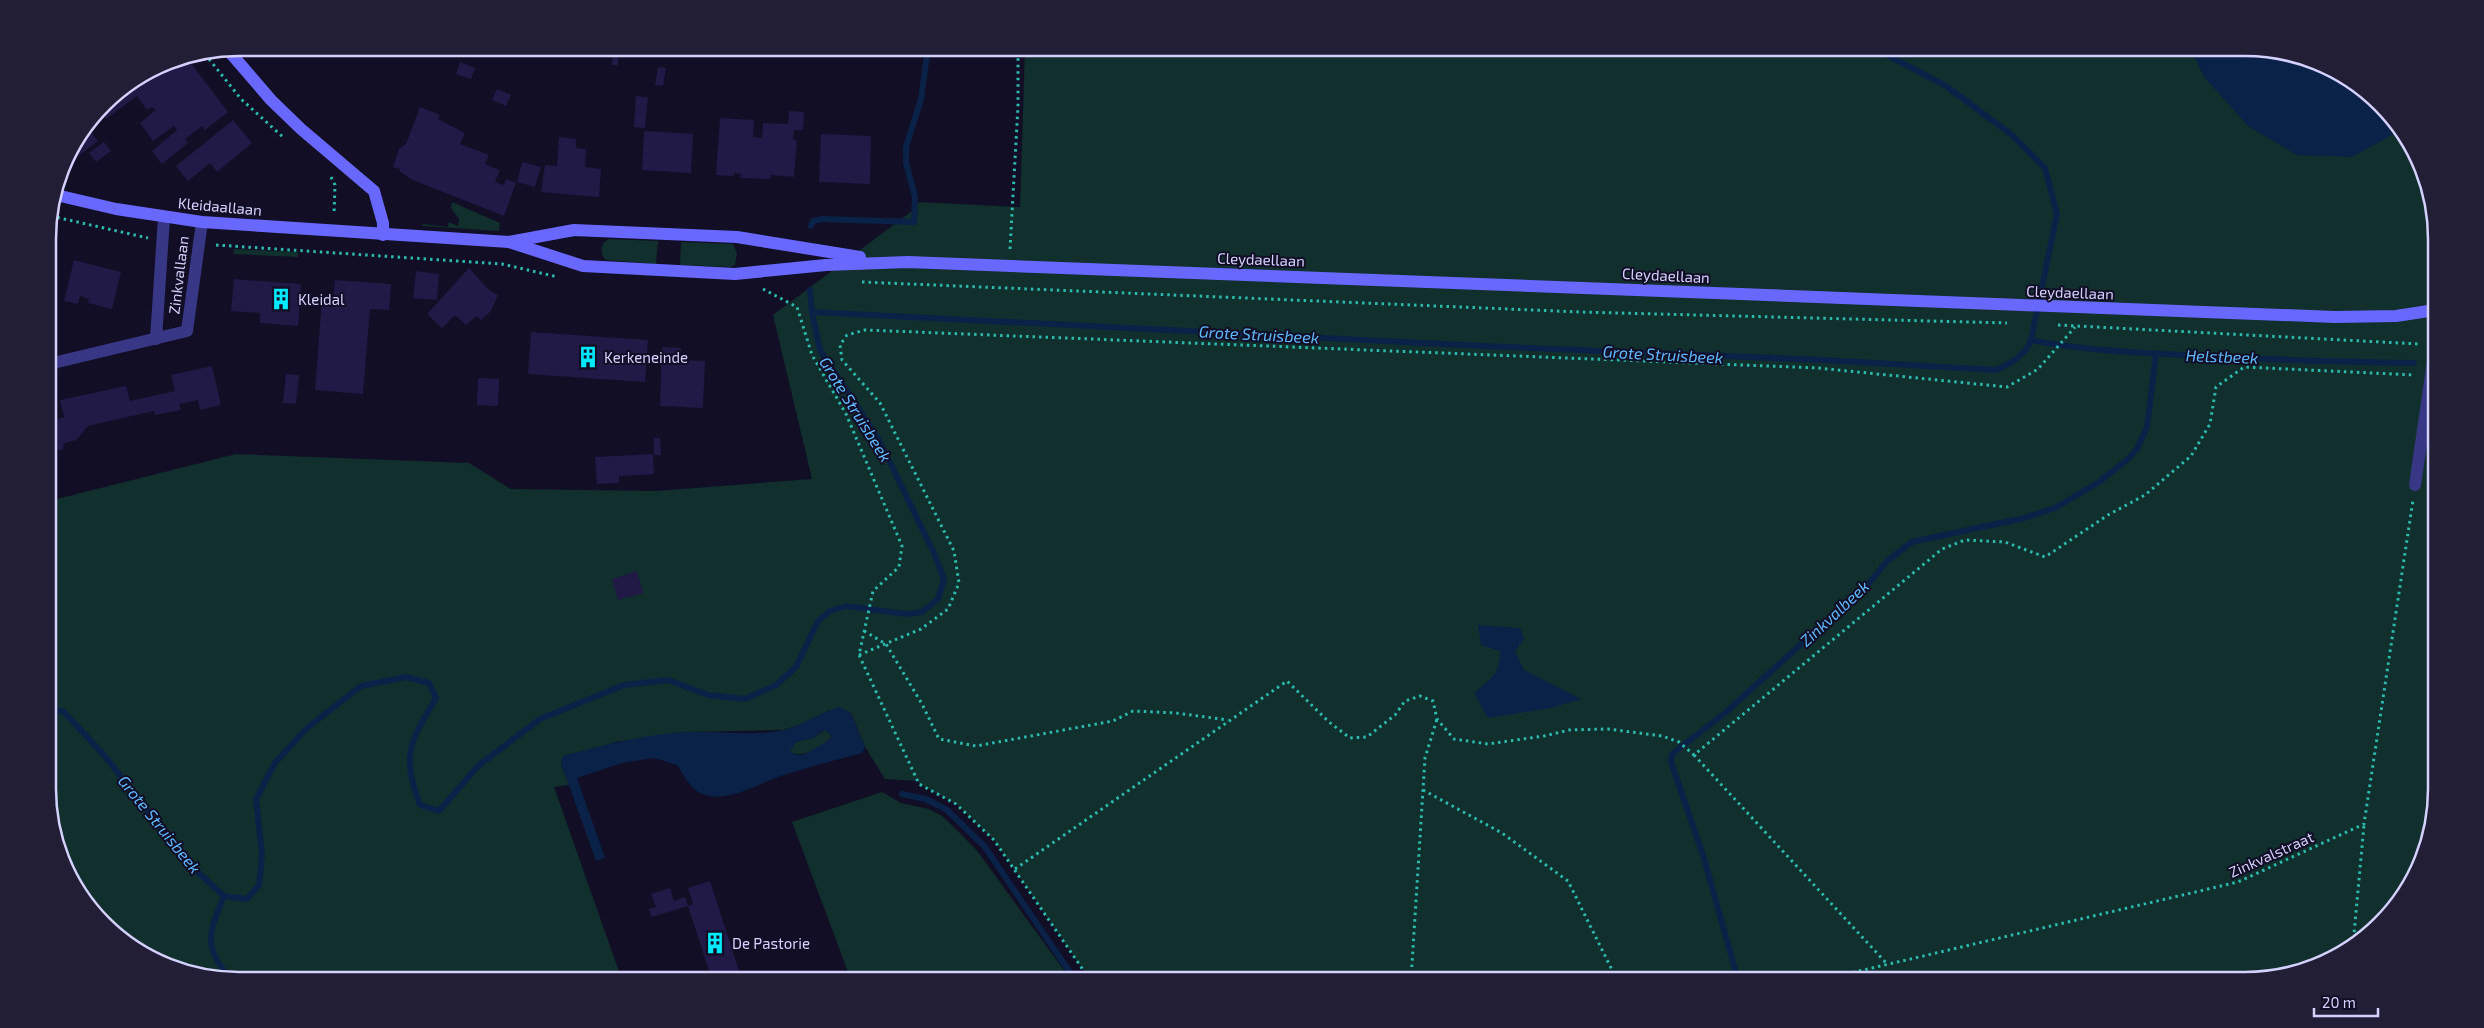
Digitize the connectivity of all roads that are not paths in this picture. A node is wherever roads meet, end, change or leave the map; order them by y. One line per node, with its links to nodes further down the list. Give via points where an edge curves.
1 (234, 56): 5 (street, via 301,129 374,191 382,214)
2 (61, 196): 3 (street, Kleidaallaan)
3 (164, 217): 4 (street, Kleidaallaan); 9 (street, Zinkvallaan)
4 (202, 222): 5 (street, Kleidaallaan); 9 (street, Zinkvallaan, via 187,331)
5 (382, 235): 6 (street)
6 (509, 242): 7 (street, via 574,230 737,237); 7 (street, via 583,266 735,274)
7 (895, 262): 8 (street, Cleydaellaan, via 2335,317 2396,316)
8 (2428, 311)
9 (156, 339): 10 (street, Zinkvallaan)
10 (56, 362)
11 (2428, 389): 12 (street)
12 (2415, 485)

